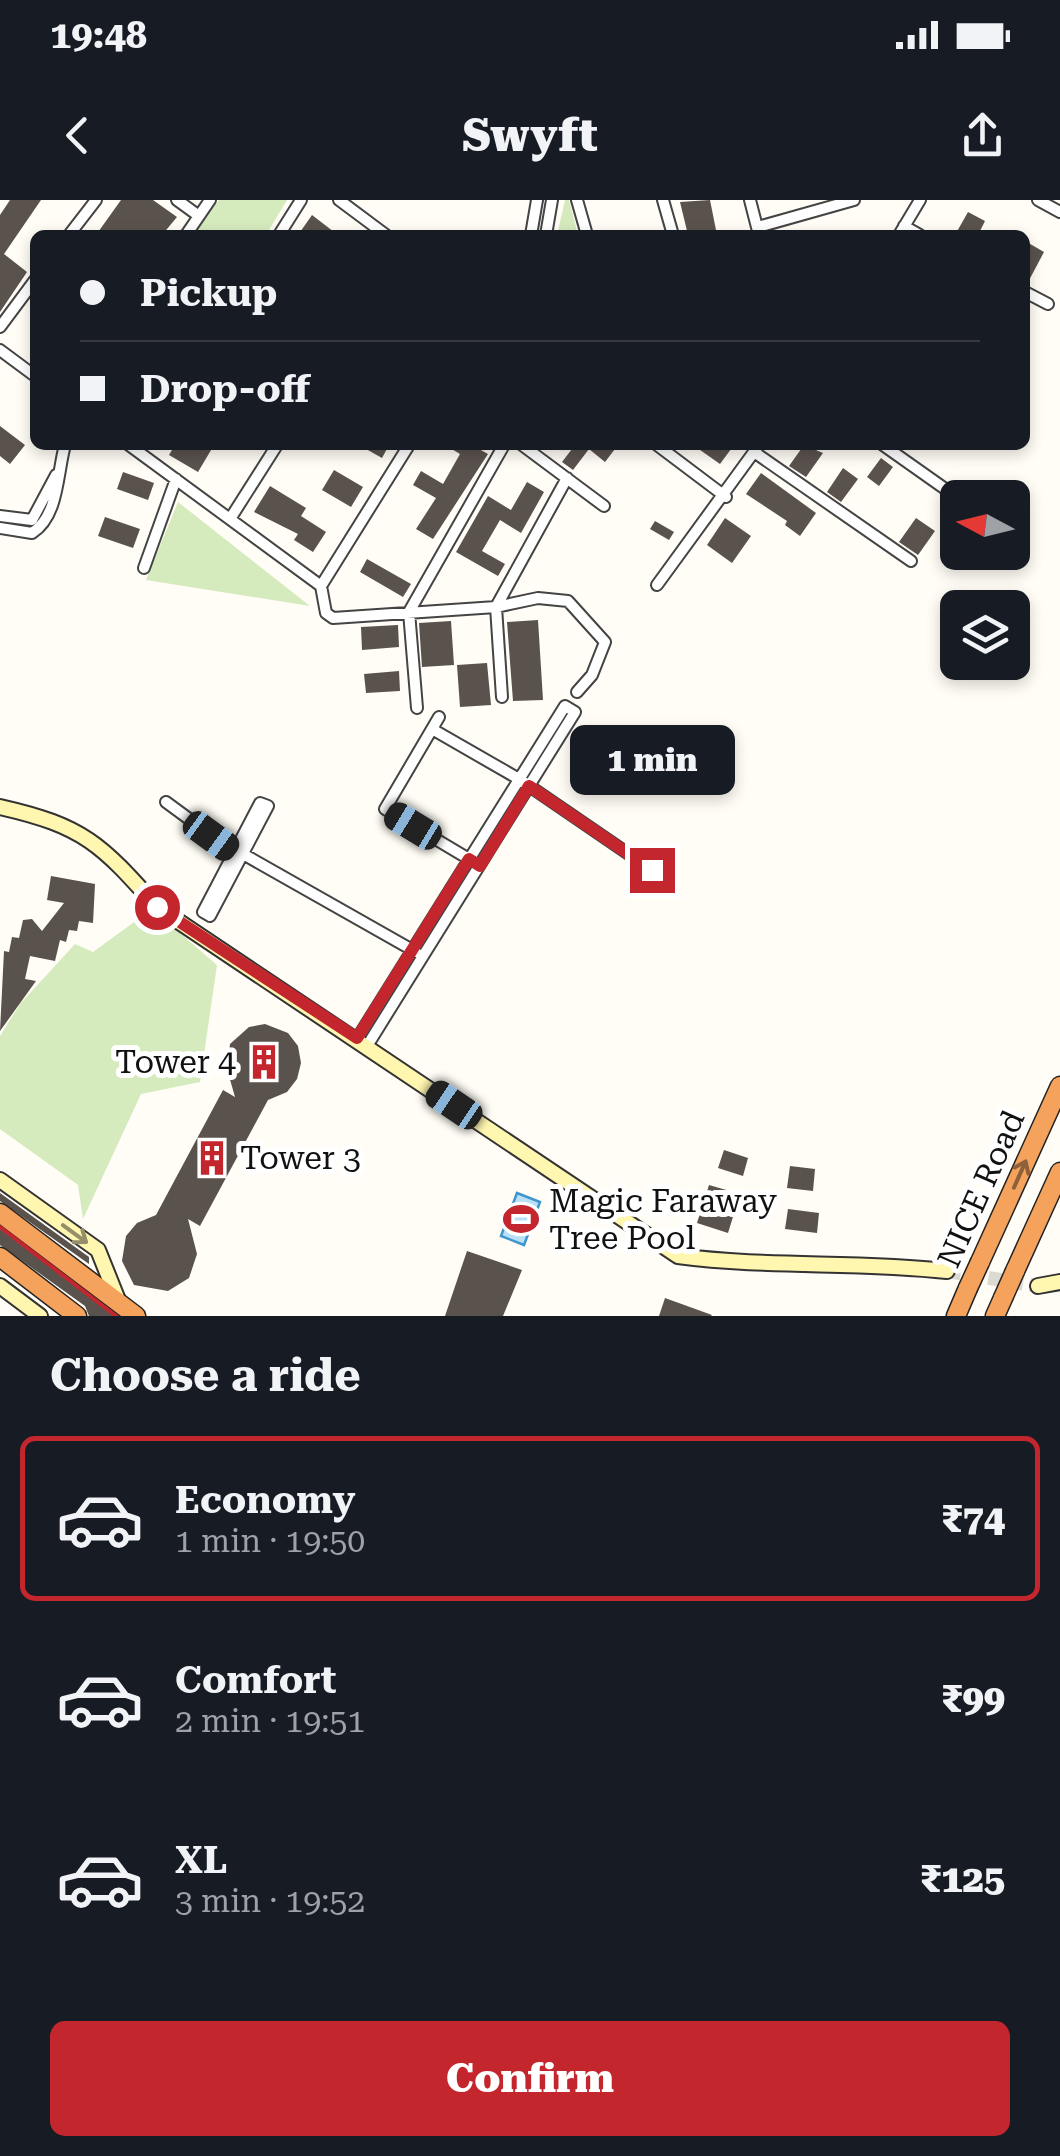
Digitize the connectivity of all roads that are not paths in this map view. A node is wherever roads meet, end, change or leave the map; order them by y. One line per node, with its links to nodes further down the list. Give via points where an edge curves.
1 (96, 200): 16 (street)
2 (177, 200): 15 (street)
3 (210, 200): 15 (street)
4 (301, 200): 18 (street)
5 (338, 200): 19 (street)
6 (537, 200): 20 (street)
7 (552, 200): 21 (street)
8 (578, 200): 22 (street)
9 (663, 200): 23 (street)
10 (750, 200): 24 (street)
11 (854, 200): 25 (street)
12 (920, 200): 26 (street)
13 (1038, 200): 14 (street)
14 (1060, 212)
15 (199, 216): 17 (street)
16 (73, 230)
17 (189, 230)
18 (282, 230)
19 (379, 230)
20 (533, 230)
21 (547, 230)
22 (586, 230)
23 (672, 230)
24 (758, 230)
25 (761, 230)
26 (902, 230)
27 (30, 287): 30 (street)
28 (1030, 295): 29 (street)
29 (1048, 304)
30 (0, 327)
31 (0, 350): 32 (street)
32 (30, 372)
33 (64, 450): 45 (street)
34 (136, 450): 44 (street)
35 (151, 450): 44 (street)
36 (274, 450): 52 (street)
37 (406, 450): 57 (street)
38 (501, 450): 59 (street)
39 (529, 450): 46 (street)
40 (664, 450): 49 (street)
41 (756, 450): 49 (street)
42 (760, 450): 54 (street)
43 (891, 450): 48 (street)
44 (146, 458): 47 (street)
45 (57, 474): 51 (street, via 32,520); 53 (street, via 57,492 40,528)
46 (567, 478): 50 (street); 58 (street)
47 (176, 480): 52 (street); 55 (street)
48 (940, 485)
49 (726, 497): 56 (street)
50 (604, 506)
51 (0, 516)
52 (230, 519): 57 (street)
53 (0, 528)
54 (911, 561)
55 (144, 568)
56 (657, 585)
57 (321, 586): 59 (street, via 333,618)
58 (496, 607): 59 (street); 60 (street, via 556,597 602,634 592,675); 61 (street)
59 (408, 612): 62 (street)
60 (577, 692)
61 (502, 696)
62 (416, 708)
63 (439, 717): 64 (street)
64 (432, 730): 65 (street); 69 (street, via 385,809)
65 (524, 782): 65 (street, via 564,706 575,712); 69 (street); 70 (street)
66 (166, 802): 68 (street)
67 (0, 807): 73 (street, via 56,820 94,842 157,907)
68 (239, 854): 68 (street, via 210,916 202,912); 71 (street)
69 (474, 862): 71 (street); 72 (street)
70 (652, 870)
71 (412, 950): 72 (street); 73 (street)
72 (423, 956): 73 (street)
73 (362, 1042): 79 (street, via 678,1256)
74 (1060, 1086): 83 (highway, NICE Road, one-way to 74, bridge)
75 (1060, 1172): 84 (highway, NICE Road, bridge)
76 (0, 1180): 85 (street, one-way to 85, via 98,1250 110,1286)
77 (0, 1213): 85 (highway)
78 (0, 1256): 87 (highway)
79 (947, 1271)
80 (1060, 1282): 81 (street)
81 (1038, 1286)
82 (2, 1291): 86 (street)
83 (960, 1305)
84 (997, 1310)
85 (131, 1312)
86 (40, 1316)
87 (77, 1316)

